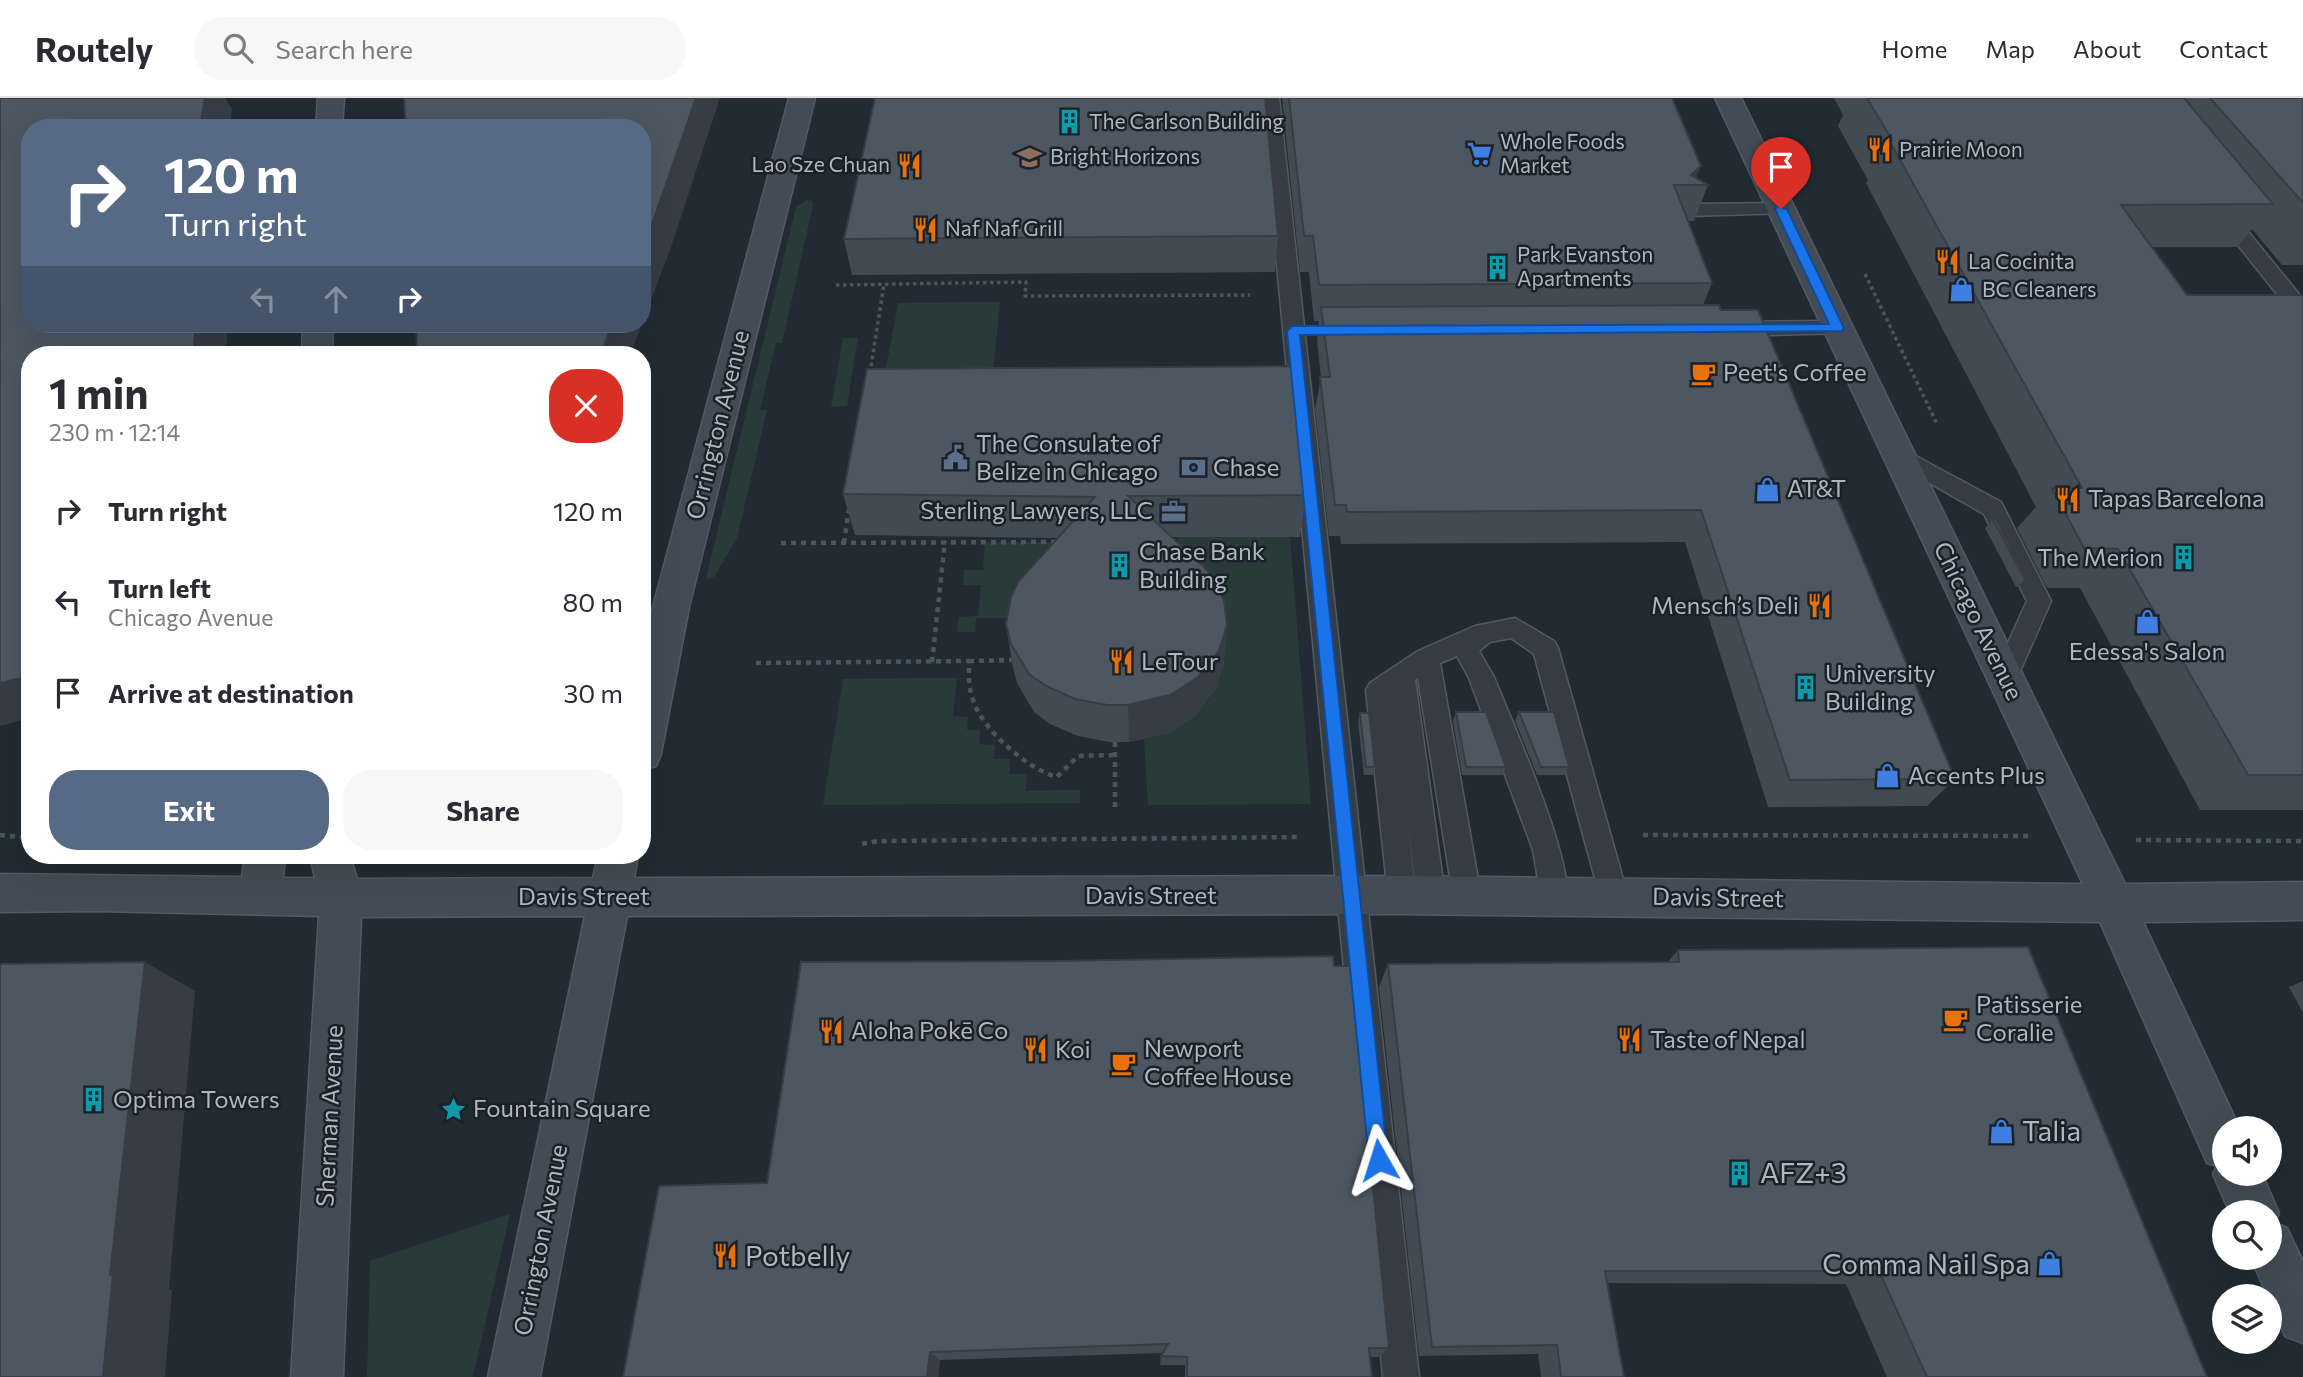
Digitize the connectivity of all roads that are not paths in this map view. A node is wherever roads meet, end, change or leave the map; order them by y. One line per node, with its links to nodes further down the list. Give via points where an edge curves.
1 (331, 98): 5 (main road)
2 (802, 98): 18 (main road, Orrington Avenue, via 671,607)
3 (1269, 98): 12 (lane)
4 (1728, 98): 7 (main road, Chicago Avenue)
5 (330, 119)
6 (2209, 195): 9 (lane)
7 (1781, 209): 8 (lane); 10 (main road, Chicago Avenue)
8 (1689, 210)
9 (2303, 313)
10 (1837, 328): 11 (lane); 14 (main road, Chicago Avenue)
11 (1710, 329)
12 (1293, 331): 13 (lane); 23 (lane)
13 (1321, 331)
14 (1899, 456): 17 (main road, Chicago Avenue); 17 (lane, via 1993,508 2039,601)
15 (1484, 634): 16 (lane); 26 (lane, via 1465,648 1481,677 1547,850); 27 (lane, via 1515,628 1545,648)
16 (1427, 658): 24 (lane); 24 (lane, via 1379,690)
17 (2005, 678): 29 (main road, Chicago Avenue)
18 (651, 708)
19 (616, 864): 25 (main road, Orrington Avenue)
20 (262, 875): 21 (main road, Davis Street); 22 (main road, Davis Street)
21 (335, 877): 25 (main road, Davis Street); 33 (main road, Sherman Avenue)
22 (0, 893)
23 (1351, 895): 24 (main road, Davis Street); 25 (main road, Davis Street); 35 (lane)
24 (1433, 896): 26 (main road, Davis Street)
25 (609, 897): 34 (main road, Orrington Avenue)
26 (1555, 897): 27 (main road, Davis Street)
27 (1614, 897): 29 (main road, Davis Street)
28 (2303, 901): 29 (main road, Davis Street)
29 (2113, 903): 30 (main road, Chicago Avenue)
30 (2212, 1120)
31 (2281, 1270): 32 (main road)
32 (2303, 1318)
33 (317, 1377)
34 (514, 1377)
35 (1401, 1377)

